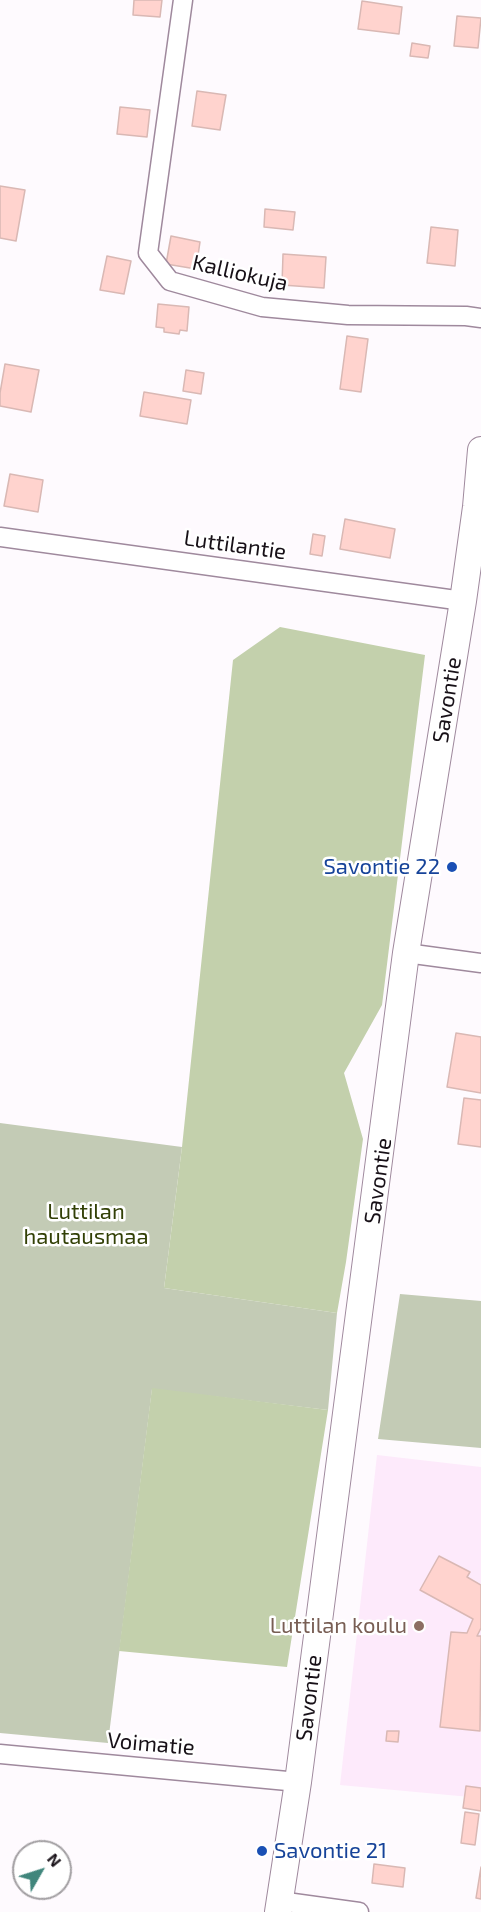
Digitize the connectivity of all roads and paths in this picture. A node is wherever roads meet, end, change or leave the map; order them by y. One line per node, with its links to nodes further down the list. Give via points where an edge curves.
1 (183, 0): 2 (street, Kalliokuja, via 148,253 170,281 262,307 348,315)
2 (481, 318)
3 (481, 450): 4 (street, Savontie)
4 (479, 507): 6 (street, Savontie)
5 (0, 537): 6 (street, Luttilantie)
6 (463, 601): 7 (street, Savontie)
7 (406, 953): 8 (street); 10 (street, Savontie)
8 (481, 963)
9 (0, 1754): 10 (street, Voimatie)
10 (298, 1782): 11 (street, Savontie)
11 (279, 1907): 12 (street)
12 (359, 1912)

